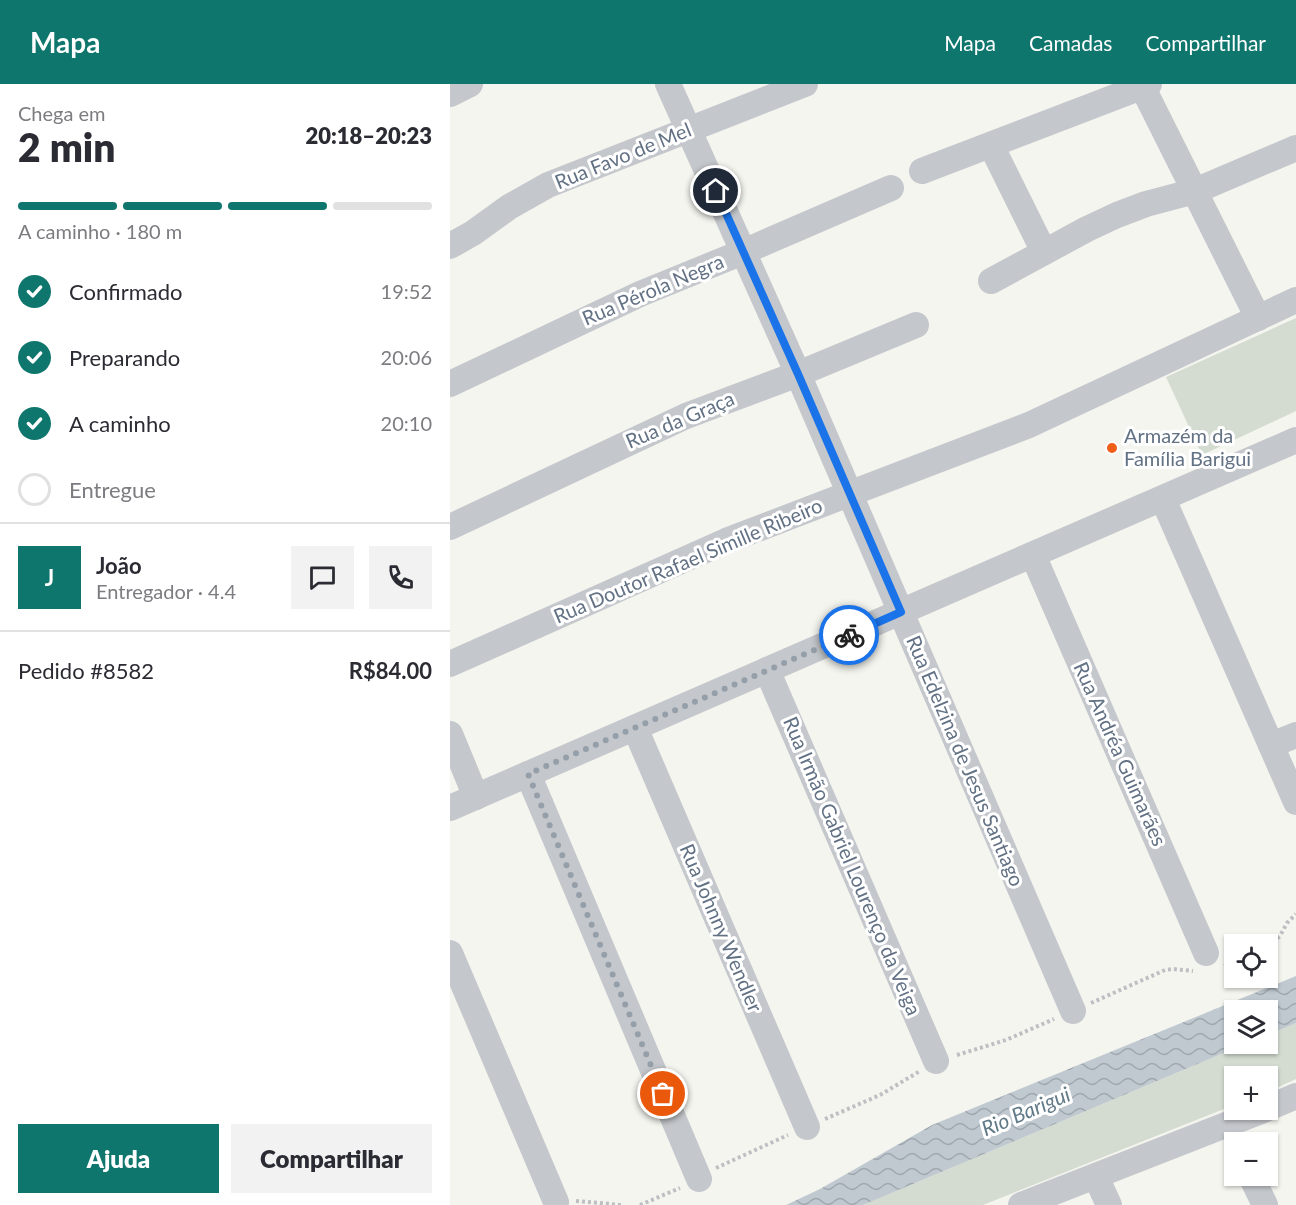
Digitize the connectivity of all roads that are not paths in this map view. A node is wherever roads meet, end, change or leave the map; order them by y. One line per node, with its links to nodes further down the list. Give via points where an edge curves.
1 (470, 84): 5 (street)
2 (668, 84): 6 (street, Rua Edelzina de Jesus Santiago)
3 (805, 84): 6 (street, Rua Favo de Mel)
4 (1144, 85): 7 (street); 11 (street)
5 (450, 94)
6 (688, 130): 12 (street, Rua Favo de Mel, via 548,185); 13 (street, Rua Edelzina de Jesus Santiago)
7 (991, 145): 9 (street); 14 (street)
8 (1296, 148): 11 (street)
9 (922, 171)
10 (891, 188): 13 (street, Rua Pérola Negra)
11 (1195, 190): 14 (street, via 1117,215); 17 (street)
12 (450, 246)
13 (743, 252): 19 (street, Rua Edelzina de Jesus Santiago); 20 (street, Rua Pérola Negra, via 640,294)
14 (1044, 252): 15 (street)
15 (991, 281)
16 (1296, 300): 17 (street, Rua Doutor Rafael Simille Ribeiro)
17 (1258, 318): 22 (street, Rua Doutor Rafael Simille Ribeiro, via 1029,425)
18 (916, 325): 19 (street, Rua da Graça)
19 (798, 374): 22 (street, Rua Edelzina de Jesus Santiago); 24 (street, Rua da Graça, via 686,416)
20 (450, 384)
21 (1295, 445): 23 (street)
22 (850, 493): 26 (street, Rua Edelzina de Jesus Santiago); 27 (street, Rua Doutor Rafael Simille Ribeiro, via 726,541)
23 (1163, 499): 25 (street); 32 (street)
24 (450, 527)
25 (1033, 555): 26 (street); 38 (street, Rua Andréa Guimarães)
26 (901, 612): 28 (street); 39 (street, Rua Edelzina de Jesus Santiago)
27 (450, 664)
28 (767, 670): 29 (street); 40 (street, Rua Irmão Gabriel Lourenço da Veiga)
29 (635, 728): 33 (street); 44 (street, Rua Johnny Wendler)
30 (450, 734): 34 (street)
31 (1296, 735): 32 (street)
32 (1271, 746): 35 (street)
33 (528, 774): 34 (street); 48 (street)
34 (476, 797): 36 (street)
35 (1296, 802)
36 (450, 808)
37 (450, 953): 50 (street)
38 (1206, 953)
39 (1072, 1011)
40 (936, 1061)
41 (1296, 1096): 42 (street)
42 (1278, 1104)
43 (1251, 1120): 45 (street)
44 (807, 1127)
45 (1235, 1132)
46 (1224, 1137): 47 (street)
47 (1095, 1177): 51 (street); 52 (street)
48 (699, 1179)
49 (1256, 1186): 53 (street)
50 (556, 1202)
51 (1021, 1205)
52 (1109, 1205)
53 (1265, 1205)

